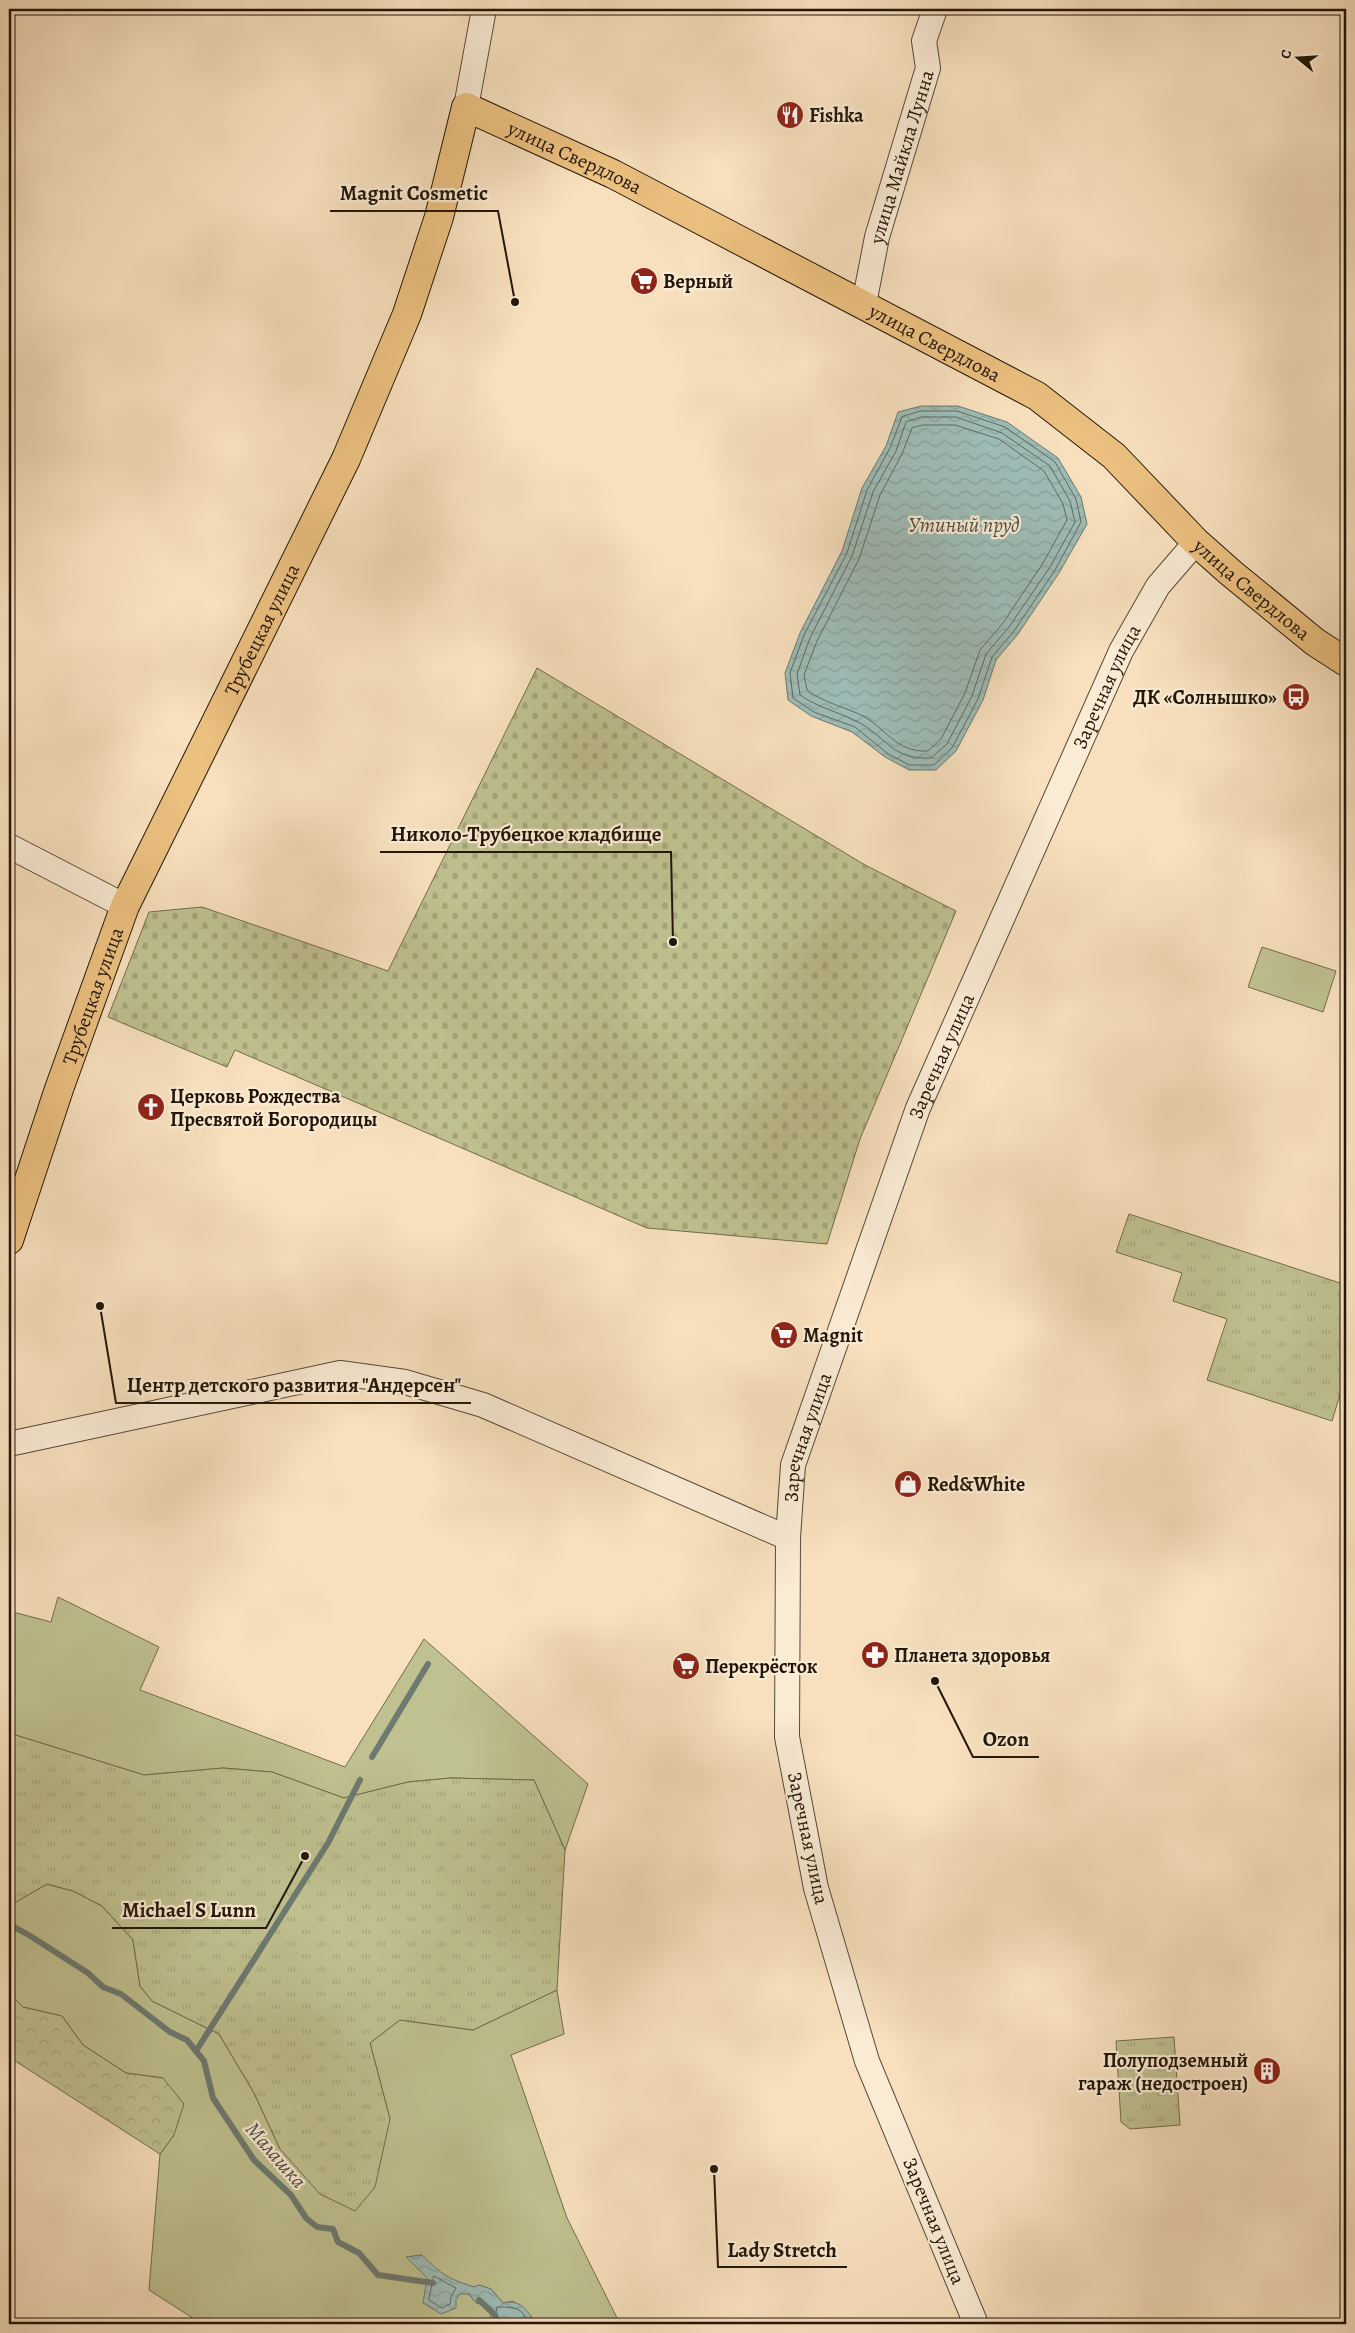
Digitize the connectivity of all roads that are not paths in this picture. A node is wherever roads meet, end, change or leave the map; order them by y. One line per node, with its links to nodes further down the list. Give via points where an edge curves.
1 (484, 9): 3 (street, Трубецкая улица)
2 (936, 9): 4 (street, улица Майкла Лунна, via 924,41 928,68 877,237)
3 (466, 107): 4 (main road, улица Свердлова, via 613,174); 8 (main road, Трубецкая улица, via 439,216 407,314 374,395 338,476)
4 (864, 304): 5 (main road, улица Свердлова, via 1037,396 1114,456)
5 (1196, 542): 6 (main road, улица Свердлова, via 1315,642); 11 (street, Заречная улица, via 1158,586 1121,651 928,1085 794,1465)
6 (1346, 662)
7 (9, 846): 8 (street)
8 (125, 906): 9 (main road, Трубецкая улица)
9 (9, 1240)
10 (9, 1444): 11 (street, via 340,1373 404,1382 483,1405)
11 (788, 1538): 12 (street, Заречная улица, via 788,1737 816,1888 868,2061)
12 (976, 2324)

